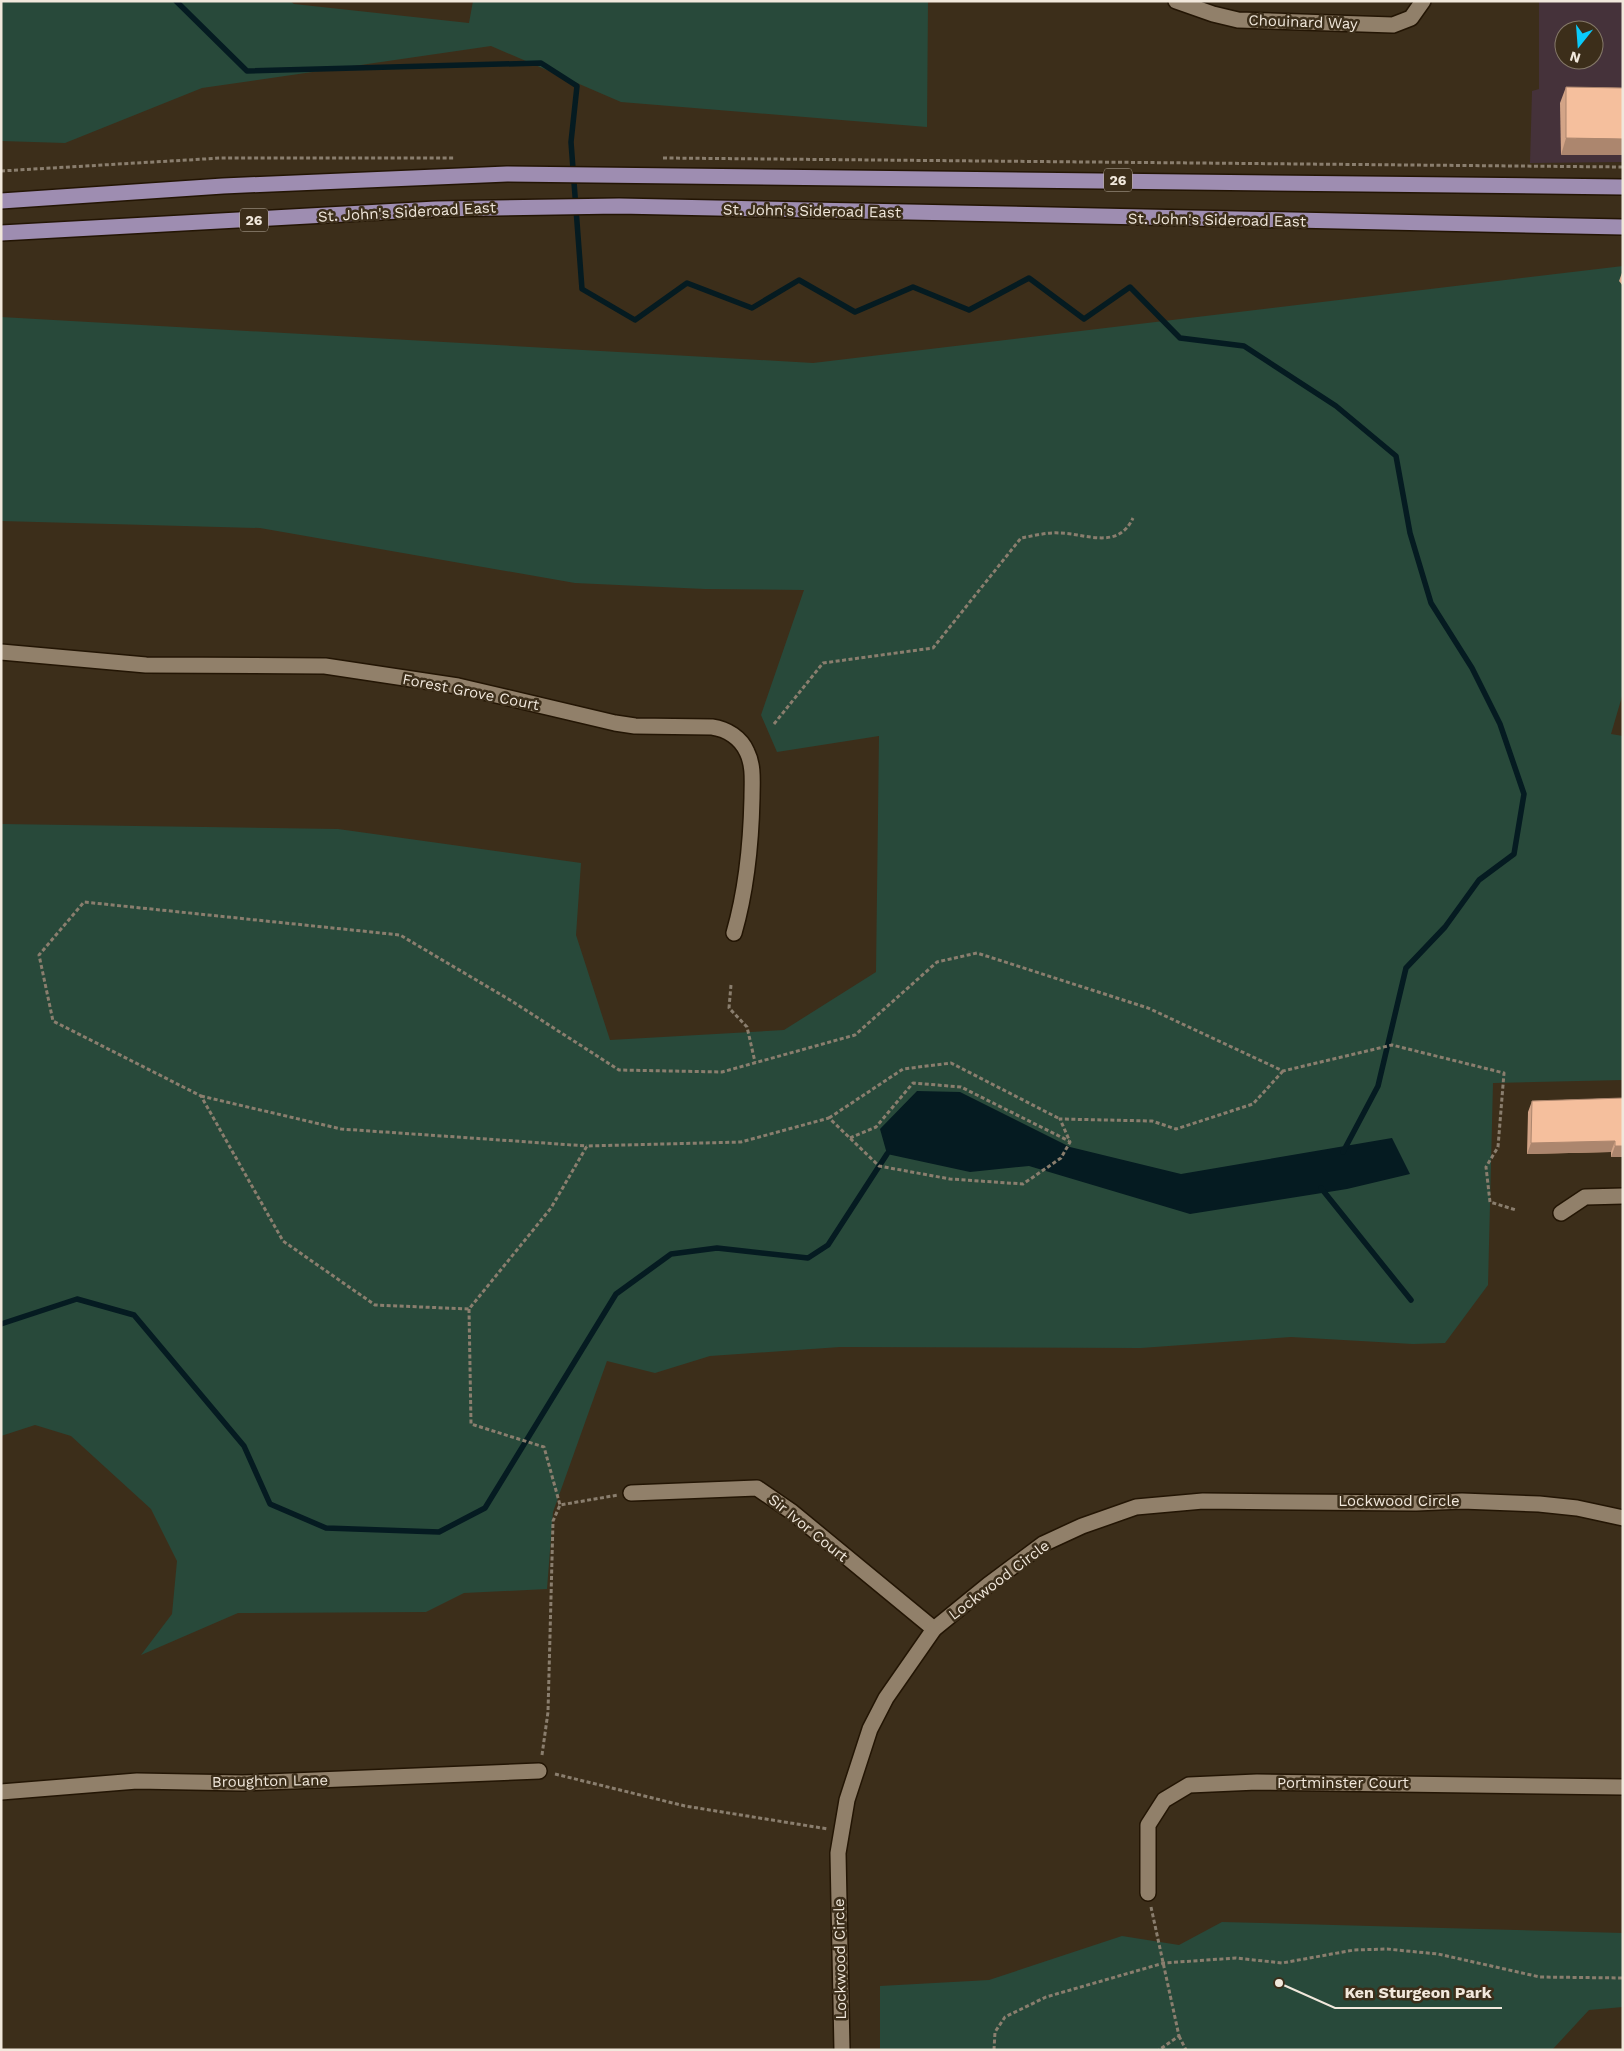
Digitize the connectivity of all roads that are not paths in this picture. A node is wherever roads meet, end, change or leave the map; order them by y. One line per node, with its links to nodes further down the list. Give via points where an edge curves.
1 (1176, 1): 2 (street, Chouinard Way, via 1238,20 1393,25 1411,18)
2 (1423, 1)
3 (1623, 187): 4 (main road, 26, via 507,174 223,186)
4 (1, 201)
5 (1623, 227): 6 (main road, St. John's Sideroad East / 26, via 619,206 416,210)
6 (1, 234)
7 (1, 652): 8 (street, Forest Grove Court, via 146,665 325,666 458,686 615,724 723,730 744,746 752,768 751,846)
8 (734, 934)
9 (1623, 1196): 10 (street, via 1585,1197)
10 (1561, 1213)
11 (631, 1493): 13 (street, Sir Ivor Court, via 757,1488 792,1512)
12 (1623, 1518): 13 (street, Lockwood Circle, via 1577,1508 1462,1501 1203,1501 1136,1507 1043,1544)
13 (934, 1629): 18 (street, Lockwood Circle, via 886,1698 870,1729 847,1800 838,1853)
14 (539, 1771): 16 (street, Broughton Lane, via 243,1783 137,1781)
15 (1623, 1787): 17 (street, Portminster Court, via 1267,1782 1189,1785 1164,1800 1148,1825)
16 (1, 1792)
17 (1148, 1893)
18 (838, 2049)

